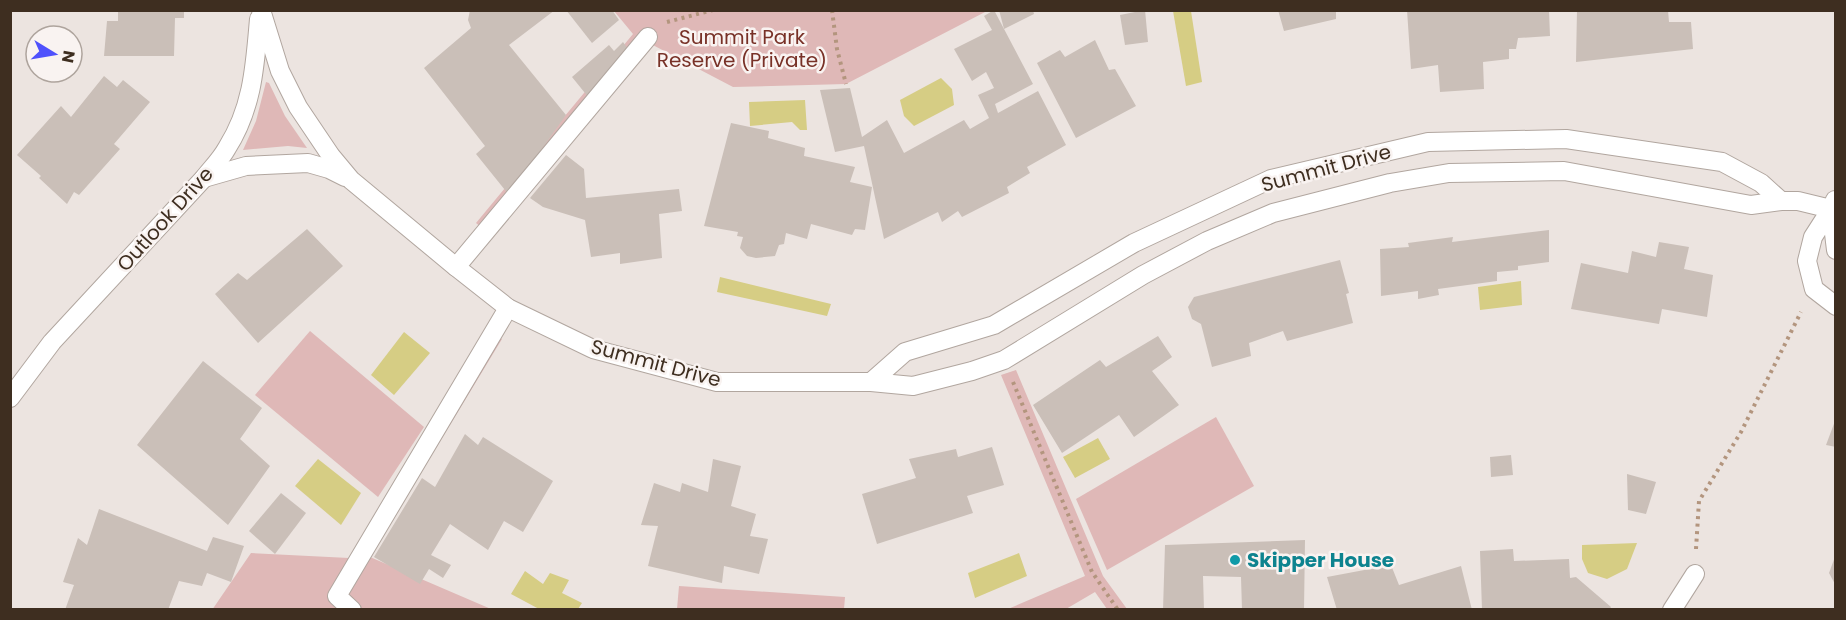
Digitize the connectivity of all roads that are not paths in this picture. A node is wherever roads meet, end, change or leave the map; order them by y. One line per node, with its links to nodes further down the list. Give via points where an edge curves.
1 (260, 10): 3 (street, Outlook Drive, via 255,73 245,112 227,149); 4 (street, Summit Drive, via 280,71 298,107)
2 (648, 37): 8 (street)
3 (204, 178): 4 (street, Summit Drive, via 246,166 308,163); 12 (street, Outlook Drive, via 52,342)
4 (351, 180): 8 (street, Summit Drive)
5 (1782, 201): 6 (street, Summit Drive); 11 (street, Summit Drive, via 1751,205 1564,171 1449,173 1390,183 1273,213 1208,241 1143,275 1004,360 913,386); 11 (street, Summit Drive, via 1761,183 1722,162 1566,139 1428,142 1271,179 1134,243 994,325 905,352)
6 (1833, 203): 7 (street); 9 (street, via 1813,237 1807,261 1814,289)
7 (1836, 250)
8 (456, 267): 10 (street, Summit Drive)
9 (1836, 306)
10 (508, 308): 11 (street, Summit Drive, via 593,349 717,382); 14 (street, via 337,596)
11 (871, 382)
12 (10, 398)
13 (1695, 574): 15 (street)
14 (352, 609)
15 (1672, 609)

